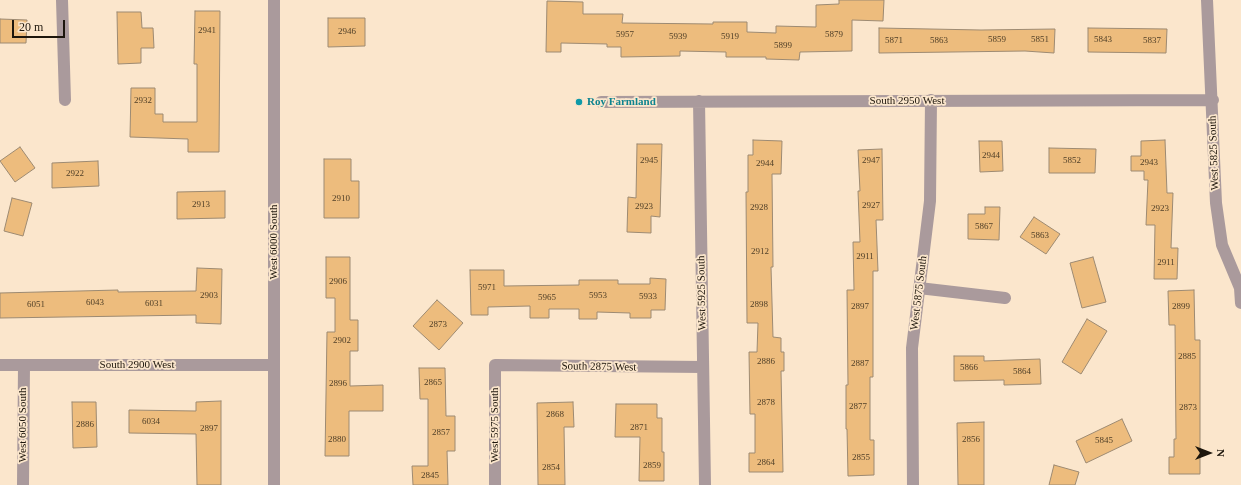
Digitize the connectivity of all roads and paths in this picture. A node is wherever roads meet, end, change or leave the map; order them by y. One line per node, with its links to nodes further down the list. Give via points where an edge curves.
1 (62, 0): 4 (street)
2 (274, 0): 15 (street, West 6000 South)
3 (1207, 0): 6 (street, West 5825 South)
4 (65, 100)
5 (931, 100): 6 (street, South 2950 West); 7 (street, South 2950 West); 9 (street, West 5875 South, via 930,201)
6 (1212, 100): 10 (street, West 5825 South, via 1216,203 1222,245)
7 (699, 101): 8 (street, South 2950 West); 17 (street, West 5925 South)
8 (601, 102)
9 (919, 288): 11 (street); 22 (street, West 5875 South, via 912,348)
10 (1240, 288): 12 (street, West 5825 South)
11 (1005, 298)
12 (1241, 303)
13 (0, 365): 14 (street, South 2900 West)
14 (24, 365): 15 (street, South 2900 West); 18 (street, West 6050 South)
15 (274, 366): 19 (street, West 6000 South)
16 (495, 366): 17 (street, South 2875 West); 20 (street, West 5975 South)
17 (703, 368): 21 (street, West 5925 South)
18 (23, 485)
19 (274, 485)
20 (495, 485)
21 (704, 485)
22 (913, 485)

